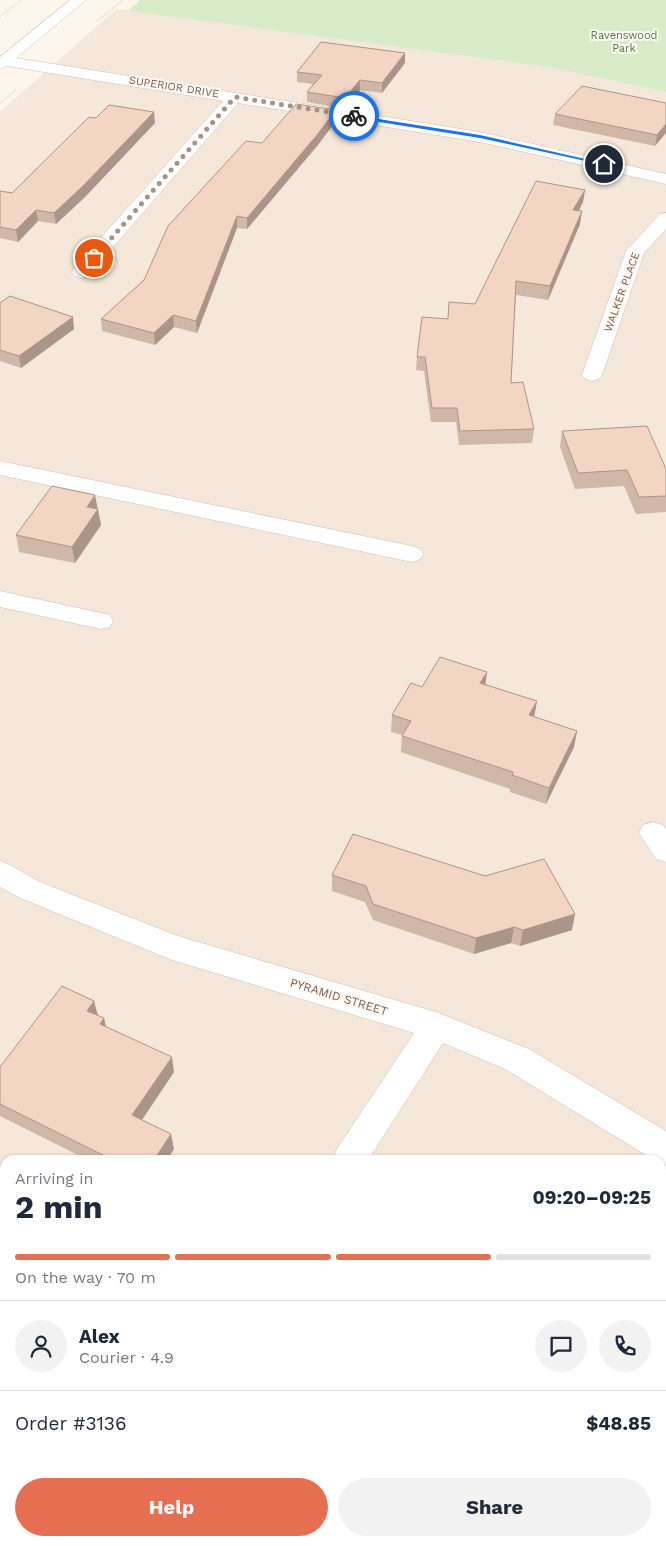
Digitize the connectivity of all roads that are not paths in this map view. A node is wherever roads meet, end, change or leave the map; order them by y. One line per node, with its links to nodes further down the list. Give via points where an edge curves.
1 (79, 0): 2 (street)
2 (2, 65): 3 (street, SUPERIOR DRIVE)
3 (235, 97): 4 (street, SUPERIOR DRIVE, via 480,137); 6 (street)
4 (666, 179)
5 (666, 218): 7 (street, WALKER PLACE, via 634,251)
6 (81, 272)
7 (592, 375)
8 (0, 468): 9 (street)
9 (412, 554)
10 (0, 599): 11 (street)
11 (101, 621)
12 (0, 873): 13 (street, PYRAMID STREET, via 30,890 172,947)
13 (436, 1026): 14 (street, PYRAMID STREET, via 517,1059); 15 (street)
14 (666, 1149)
15 (352, 1155)

